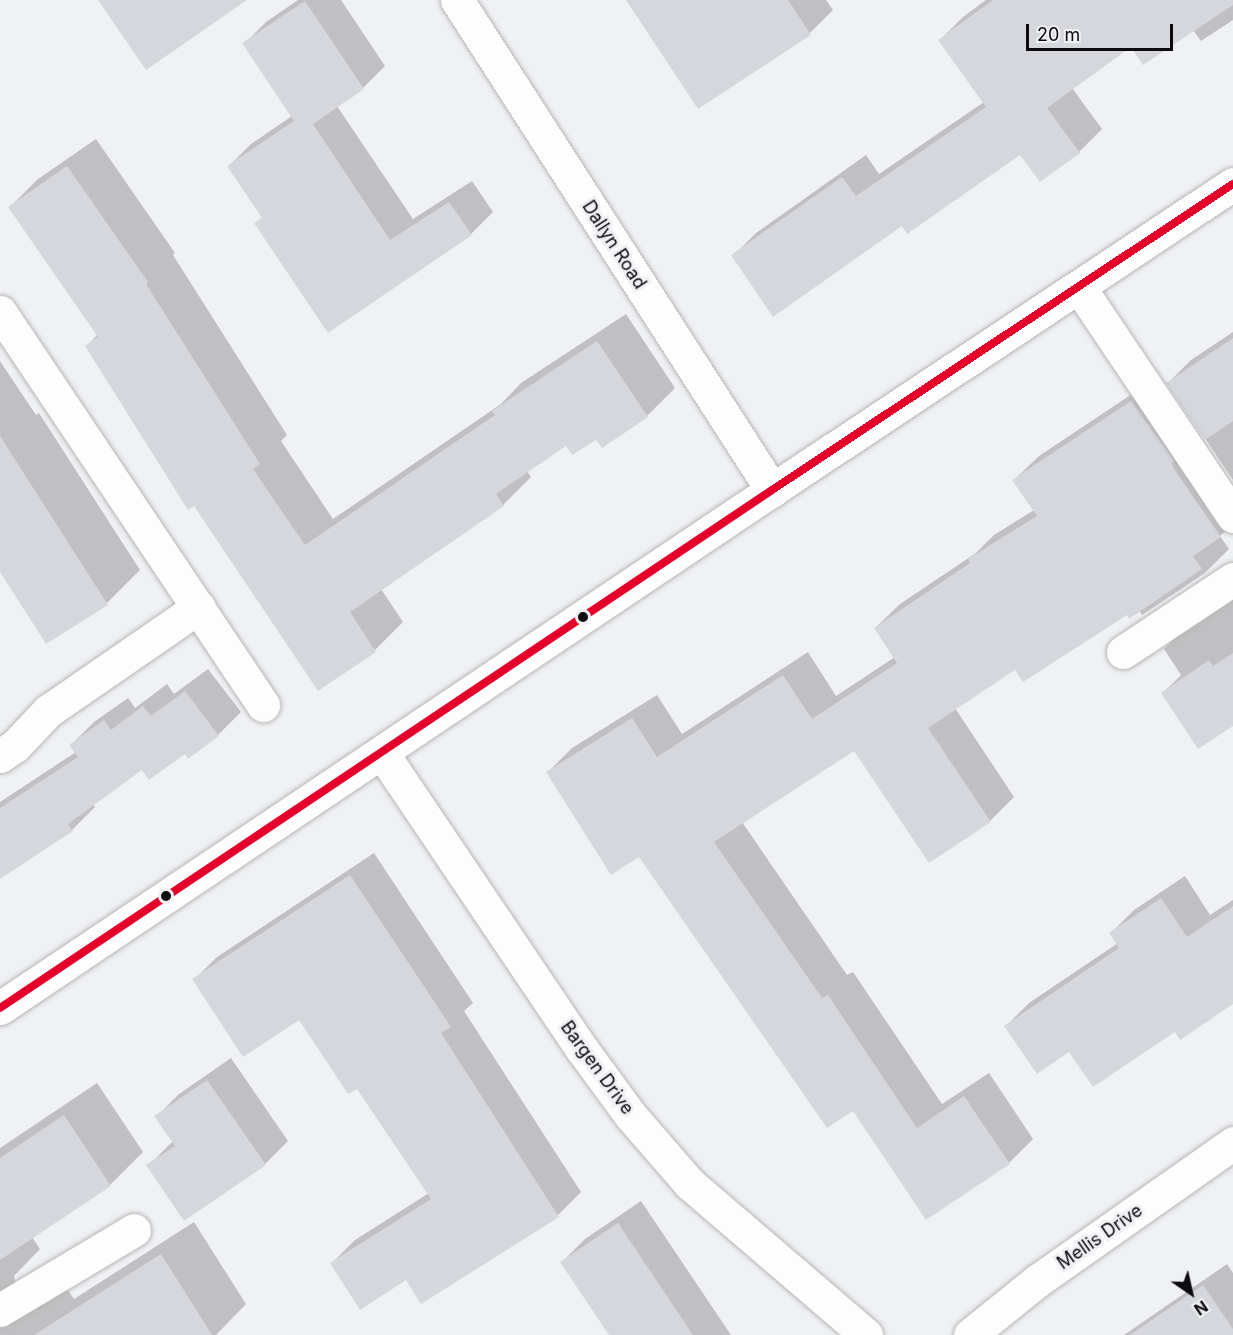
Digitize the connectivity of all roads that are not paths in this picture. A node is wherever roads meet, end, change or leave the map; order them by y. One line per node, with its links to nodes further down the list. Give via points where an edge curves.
1 (457, 0): 5 (street, Dallyn Road)
2 (1233, 184): 3 (street)
3 (1079, 287): 5 (street); 6 (street)
4 (0, 312): 8 (street)
5 (772, 489): 11 (street)
6 (1233, 516)
7 (1233, 579): 9 (street)
8 (199, 607): 10 (street); 12 (street, via 48,711)
9 (1123, 652)
10 (262, 705)
11 (382, 753): 13 (street); 17 (street, Bargen Drive, via 630,1116 690,1184)
12 (0, 756)
13 (0, 1008)
14 (1233, 1143): 18 (street, Mellis Drive, via 1037,1281)
15 (134, 1230): 16 (street)
16 (0, 1310)
17 (866, 1335)
18 (970, 1335)

